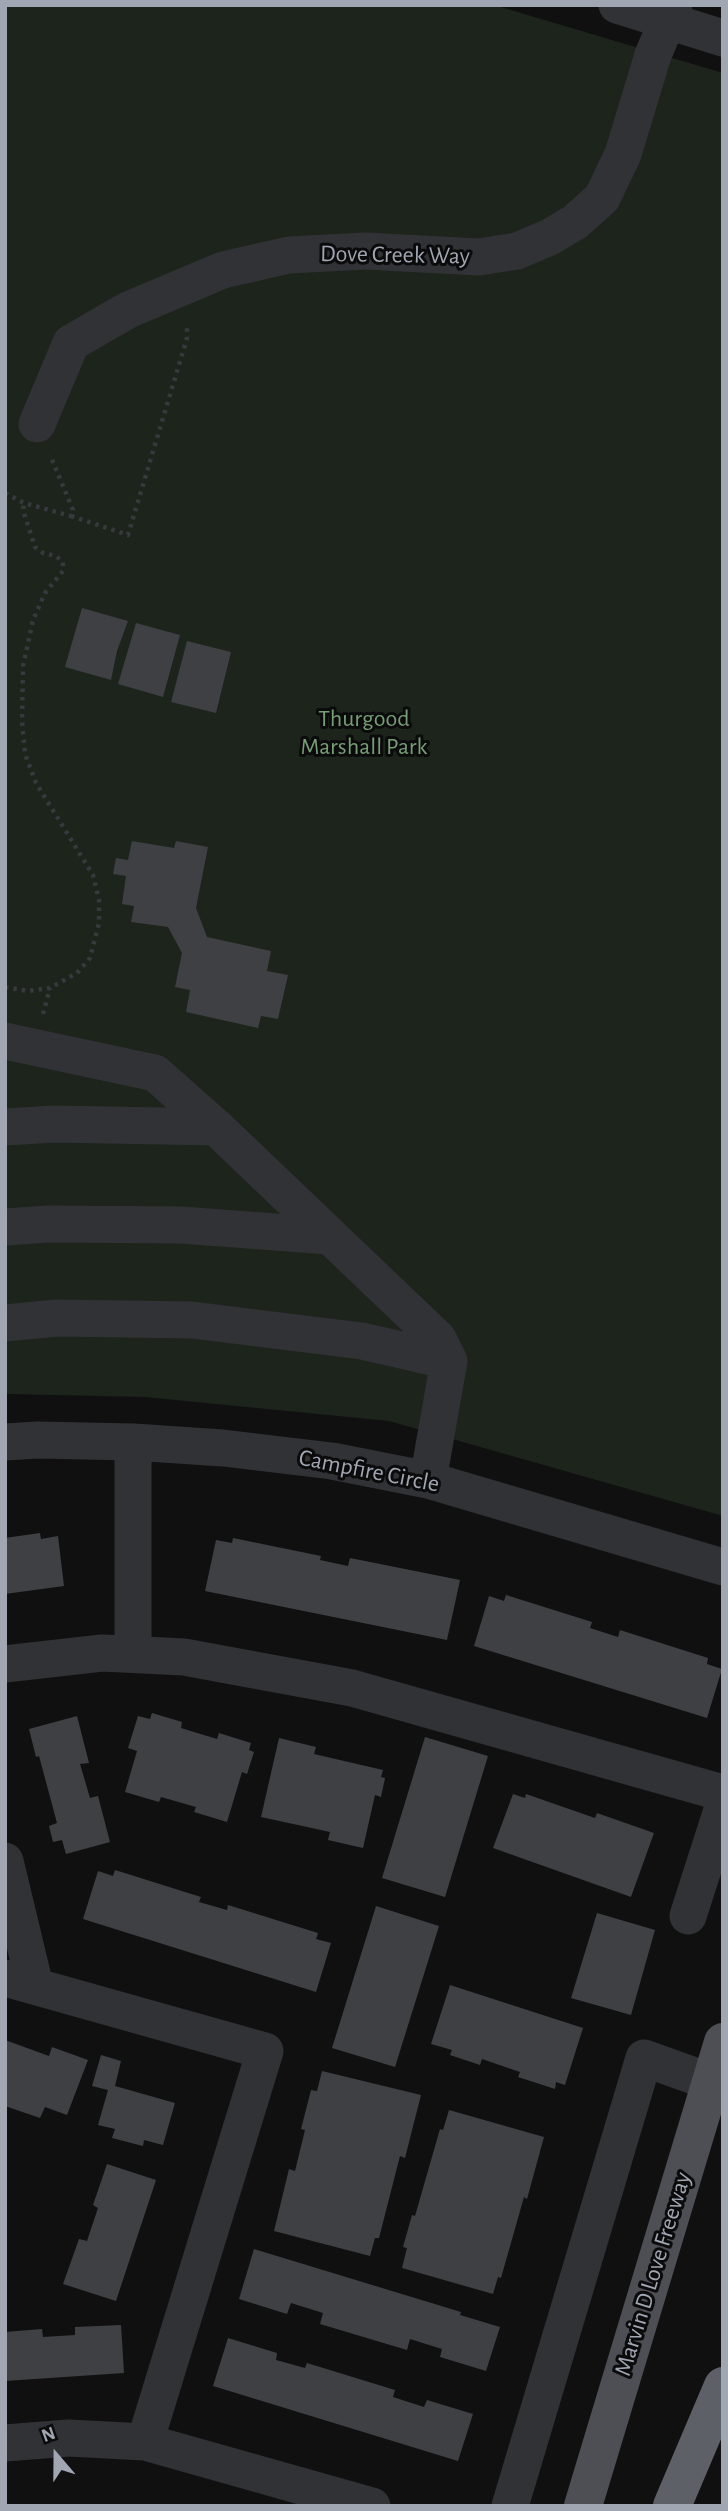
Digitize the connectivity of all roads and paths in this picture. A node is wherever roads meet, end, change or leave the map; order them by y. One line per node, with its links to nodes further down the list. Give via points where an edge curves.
1 (617, 5): 2 (street)
2 (671, 13): 3 (street); 4 (street, Dove Creek Way, via 653,55 624,154 602,198 551,237 517,251 479,257 365,251 289,255 223,270)
3 (723, 38)
4 (176, 288): 5 (street, Dove Creek Way, via 71,344); 8 (path, via 187,338 128,535)
5 (37, 425): 8 (path, via 73,510)
6 (5, 494): 7 (path)
7 (24, 503): 8 (path); 9 (path, via 35,547 63,562 63,571 45,593 33,620 23,666 25,754 36,783 93,875 99,923 90,958 77,974 50,988)
8 (71, 516)
9 (5, 987)
10 (5, 1041): 12 (street, via 155,1073)
11 (5, 1127): 12 (street)
12 (216, 1127): 14 (street)
13 (5, 1227): 14 (street, via 181,1226)
14 (329, 1236): 16 (street, via 438,1339)
15 (5, 1323): 16 (street, via 57,1318 192,1320 362,1342)
16 (449, 1361): 19 (street)
17 (133, 1442): 18 (street, Campfire Circle); 19 (street, Campfire Circle, via 332,1461); 21 (street)
18 (5, 1443)
19 (428, 1480): 20 (street, Campfire Circle)
20 (723, 1567)
21 (133, 1653): 22 (street); 23 (street, via 184,1657 352,1688)
22 (5, 1664)
23 (723, 1793)
24 (723, 1807): 26 (street)
25 (5, 1861): 27 (street)
26 (688, 1916)
27 (20, 1982): 31 (street, via 265,2051)
28 (723, 2042): 29 (main road, Marvin D Love Freeway)
29 (711, 2082): 34 (street, via 644,2058); 35 (main road, Marvin D Love Freeway)
30 (723, 2386): 36 (highway)
31 (145, 2442): 32 (street, via 69,2438); 33 (street)
32 (5, 2443)
33 (372, 2506)
34 (510, 2506)
35 (583, 2506)
36 (672, 2506)

